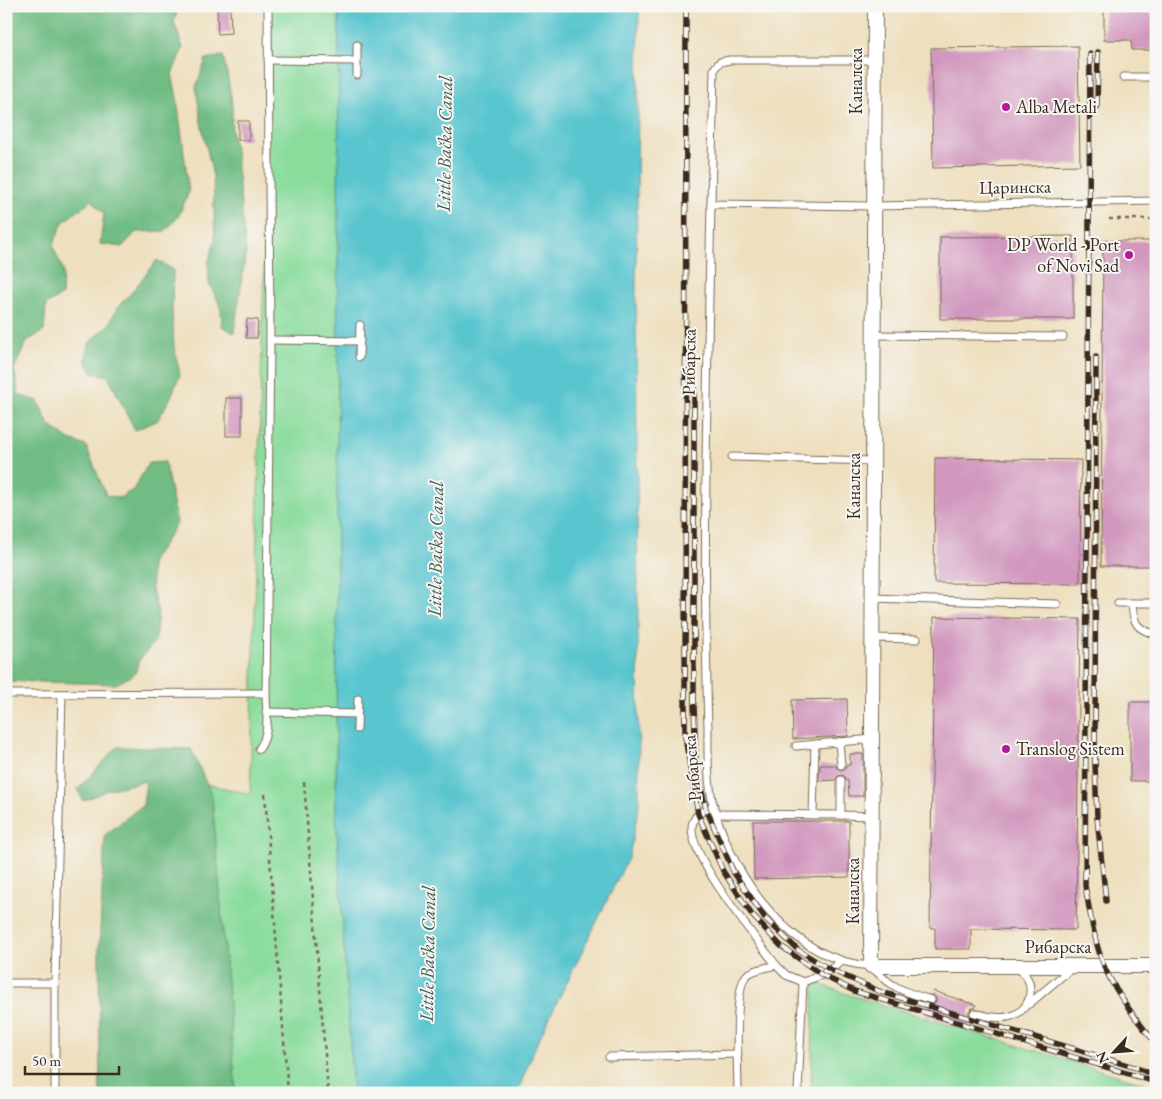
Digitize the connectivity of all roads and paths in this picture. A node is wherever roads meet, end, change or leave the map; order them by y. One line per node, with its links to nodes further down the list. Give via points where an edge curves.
1 (268, 6): 4 (lane)
2 (875, 6): 5 (street, Каналска)
3 (357, 45): 6 (lane)
4 (268, 60): 6 (lane); 18 (lane)
5 (875, 60): 11 (lane, Рибарска, via 720,62 714,69); 12 (street, Каналска)
6 (357, 61): 7 (lane)
7 (357, 75)
8 (1156, 77): 9 (lane)
9 (1123, 78)
10 (1156, 200): 12 (lane, Царинска)
11 (711, 204): 12 (lane, Царинска); 47 (lane, Рибарска, via 704,522 708,760)
12 (874, 206): 16 (street, Каналска)
13 (1109, 219): 14 (path)
14 (1156, 219)
15 (360, 325): 19 (lane)
16 (874, 335): 17 (lane); 22 (street, Каналска)
17 (1063, 337)
18 (270, 340): 19 (lane); 31 (lane)
19 (360, 341): 20 (lane)
20 (360, 357)
21 (732, 457): 22 (lane)
22 (873, 461): 23 (street, Каналска)
23 (872, 598): 27 (lane); 29 (street, Каналска)
24 (1118, 603): 25 (lane)
25 (1132, 603): 26 (lane); 28 (lane, via 1135,622 1140,628)
26 (1156, 603)
27 (1057, 604)
28 (1156, 634)
29 (872, 638): 30 (lane); 38 (street, Каналска)
30 (917, 639)
31 (266, 693): 33 (lane); 35 (lane)
32 (6, 694): 33 (lane)
33 (62, 694): 59 (lane)
34 (358, 699): 36 (lane)
35 (266, 712): 36 (lane); 42 (lane, via 267,729)
36 (357, 714): 37 (lane)
37 (357, 728)
38 (872, 739): 39 (lane); 50 (street, Каналска)
39 (839, 742): 40 (lane); 43 (lane)
40 (815, 744): 41 (lane); 48 (lane)
41 (796, 746)
42 (259, 749)
43 (841, 765)
44 (841, 780): 49 (lane)
45 (304, 782): 67 (path)
46 (265, 794): 66 (path)
47 (715, 810): 48 (lane); 51 (lane, Рибарска, via 729,847 753,891 804,943); 52 (lane, via 698,814 692,823 695,841 715,882)
48 (813, 815): 49 (lane)
49 (842, 815): 50 (lane)
50 (872, 816): 53 (street, Каналска)
51 (841, 962): 53 (lane, Рибарска); 57 (lane, via 822,975)
52 (776, 965): 57 (lane, via 786,975); 63 (lane, via 751,972 741,984)
53 (871, 966): 54 (street, Рибарска); 60 (lane, via 903,992)
54 (1011, 966): 55 (street, Рибарска); 61 (lane, via 1024,972 1029,983 1031,997)
55 (1082, 966): 56 (street, Рибарска); 61 (lane, via 1068,971)
56 (1156, 966)
57 (803, 982): 69 (lane)
58 (6, 983): 59 (lane)
59 (55, 983): 65 (lane)
60 (931, 1000)
61 (1025, 1008): 62 (lane, via 1016,1015 1003,1018)
62 (974, 1013)
63 (738, 1054): 64 (lane); 68 (lane)
64 (609, 1057)
65 (56, 1093)
66 (288, 1093)
67 (328, 1093)
68 (738, 1093)
69 (798, 1093)

